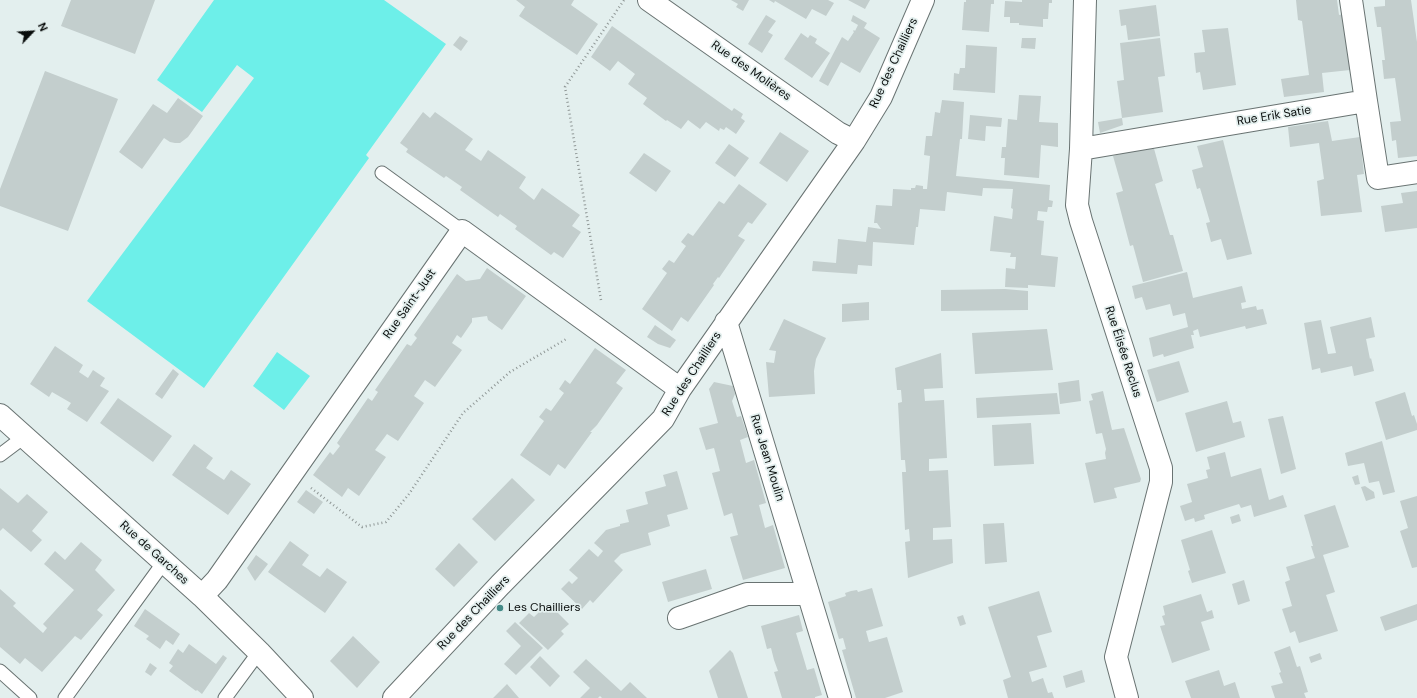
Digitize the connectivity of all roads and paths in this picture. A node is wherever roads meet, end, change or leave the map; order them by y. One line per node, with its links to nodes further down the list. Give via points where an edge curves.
1 (624, 0): 13 (path, via 565,87 601,301)
2 (649, 0): 7 (street, Rue des Molières, via 832,128)
3 (923, 0): 7 (street, Rue des Chailliers, via 881,97)
4 (1085, 0): 8 (street, Rue Élisée Reclus)
5 (1351, 0): 6 (street)
6 (1366, 101): 8 (street, Rue Erik Satie); 9 (street, via 1378,178)
7 (854, 140): 12 (street, Rue des Chailliers)
8 (1081, 149): 31 (street, Rue Élisée Reclus, via 1077,205 1081,221 1161,468 1161,482 1116,657)
9 (1417, 172)
10 (382, 173): 11 (lane)
11 (462, 231): 13 (street); 18 (street, Rue Saint-Just)
12 (726, 322): 14 (street, Rue des Chailliers); 20 (street, Rue Jean Moulin)
13 (591, 324): 14 (street); 18 (path, via 510,372 463,413 409,494 386,522 362,527)
14 (680, 388): 29 (street, Rue des Chailliers, via 663,420 500,585)
15 (0, 415): 16 (street, Rue de Garches)
16 (24, 437): 17 (lane); 19 (street, Rue de Garches)
17 (0, 455)
18 (292, 473): 21 (street, Rue Saint-Just, via 217,580)
19 (164, 562): 21 (street, Rue de Garches); 26 (lane)
20 (808, 594): 22 (street, via 747,594); 30 (street, Rue Jean Moulin)
21 (202, 596): 23 (street, Rue de Garches)
22 (679, 618)
23 (259, 652): 27 (lane); 28 (street, Rue de Garches)
24 (0, 671): 25 (lane)
25 (30, 698)
26 (65, 698)
27 (225, 698)
28 (302, 698)
29 (394, 698)
30 (840, 698)
31 (1127, 698)

